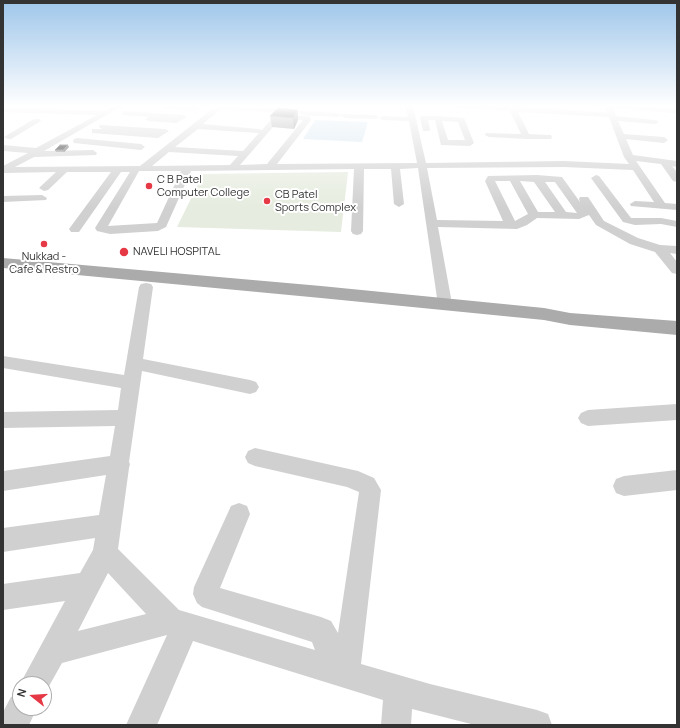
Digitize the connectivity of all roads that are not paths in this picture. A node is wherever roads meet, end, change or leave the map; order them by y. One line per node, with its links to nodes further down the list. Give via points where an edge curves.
1 (57, 140): 17 (street)
2 (80, 140): 13 (street, via 77,142)
3 (178, 140): 15 (street)
4 (257, 140): 10 (street)
5 (289, 140): 12 (street)
6 (416, 140): 23 (street)
7 (445, 140): 8 (street, via 444,143 470,143)
8 (469, 140)
9 (622, 140): 11 (street)
10 (254, 144): 12 (street); 19 (street)
11 (624, 145): 16 (street); 20 (street)
12 (286, 146): 22 (street)
13 (141, 147)
14 (3, 148): 17 (street)
15 (167, 149): 19 (street); 33 (street)
16 (668, 149)
17 (35, 152): 18 (street); 28 (street)
18 (94, 153)
19 (240, 156): 22 (street); 29 (street)
20 (629, 157): 21 (street); 30 (street)
21 (664, 162): 25 (street); 38 (street)
22 (273, 164): 26 (street); 29 (street)
23 (422, 164): 24 (street); 27 (street); 48 (street)
24 (564, 164): 30 (street); 46 (street)
25 (677, 164)
26 (359, 165): 27 (street); 52 (street)
27 (394, 165): 40 (street)
28 (5, 167): 34 (street)
29 (233, 167): 31 (street)
30 (637, 167): 42 (street)
31 (187, 168): 33 (street); 33 (street, via 162,225 110,230 101,228)
32 (118, 169): 33 (street); 34 (street); 51 (street)
33 (139, 169)
34 (64, 170): 39 (street, via 43,193)
35 (513, 178): 36 (street); 44 (street); 50 (street, via 490,179)
36 (537, 178): 45 (street); 45 (street, via 560,180 584,214)
37 (596, 178): 47 (street)
38 (677, 178)
39 (3, 199)
40 (399, 204)
41 (635, 204): 42 (street)
42 (662, 206): 43 (street)
43 (677, 208)
44 (534, 215): 45 (street); 50 (street, via 520,225)
45 (563, 216)
46 (596, 218): 47 (street); 53 (street, via 600,223 628,238)
47 (625, 218): 49 (street, via 632,222 661,221)
48 (432, 223): 50 (street); 58 (street)
49 (677, 224)
50 (510, 225)
51 (75, 229)
52 (357, 231)
53 (659, 249): 54 (street); 56 (street)
54 (677, 250)
55 (4, 263): 57 (main road); 58 (main road); 59 (main road)
56 (677, 270)
57 (146, 287): 63 (main road); 65 (street)
58 (444, 298): 60 (main road)
59 (544, 314): 61 (main road, via 566,313); 62 (main road, via 570,319)
60 (677, 315)
61 (677, 321)
62 (677, 328)
63 (677, 336)
64 (3, 362): 65 (street)
65 (132, 373): 66 (street); 68 (street)
66 (250, 387)
67 (677, 412): 69 (street)
68 (125, 418): 70 (street); 72 (street)
69 (588, 418)
70 (3, 420)
71 (255, 457): 84 (street, via 350,478 366,485 370,490)
72 (120, 464): 74 (street); 77 (street)
73 (677, 480): 75 (street)
74 (3, 481)
75 (624, 486)
76 (239, 514): 84 (street, via 206,594 211,598 321,631)
77 (110, 525): 78 (street); 79 (street)
78 (3, 540)
79 (105, 553): 80 (street); 82 (street)
80 (88, 585): 81 (street); 83 (street)
81 (3, 597)
82 (178, 623): 83 (street); 84 (street); 89 (street)
83 (52, 651): 85 (street)
84 (339, 671): 86 (street)
85 (39, 676)
86 (399, 689): 90 (street); 91 (street)
87 (18, 716): 88 (street)
88 (13, 725)
89 (141, 725)
90 (396, 725)
91 (538, 725)

